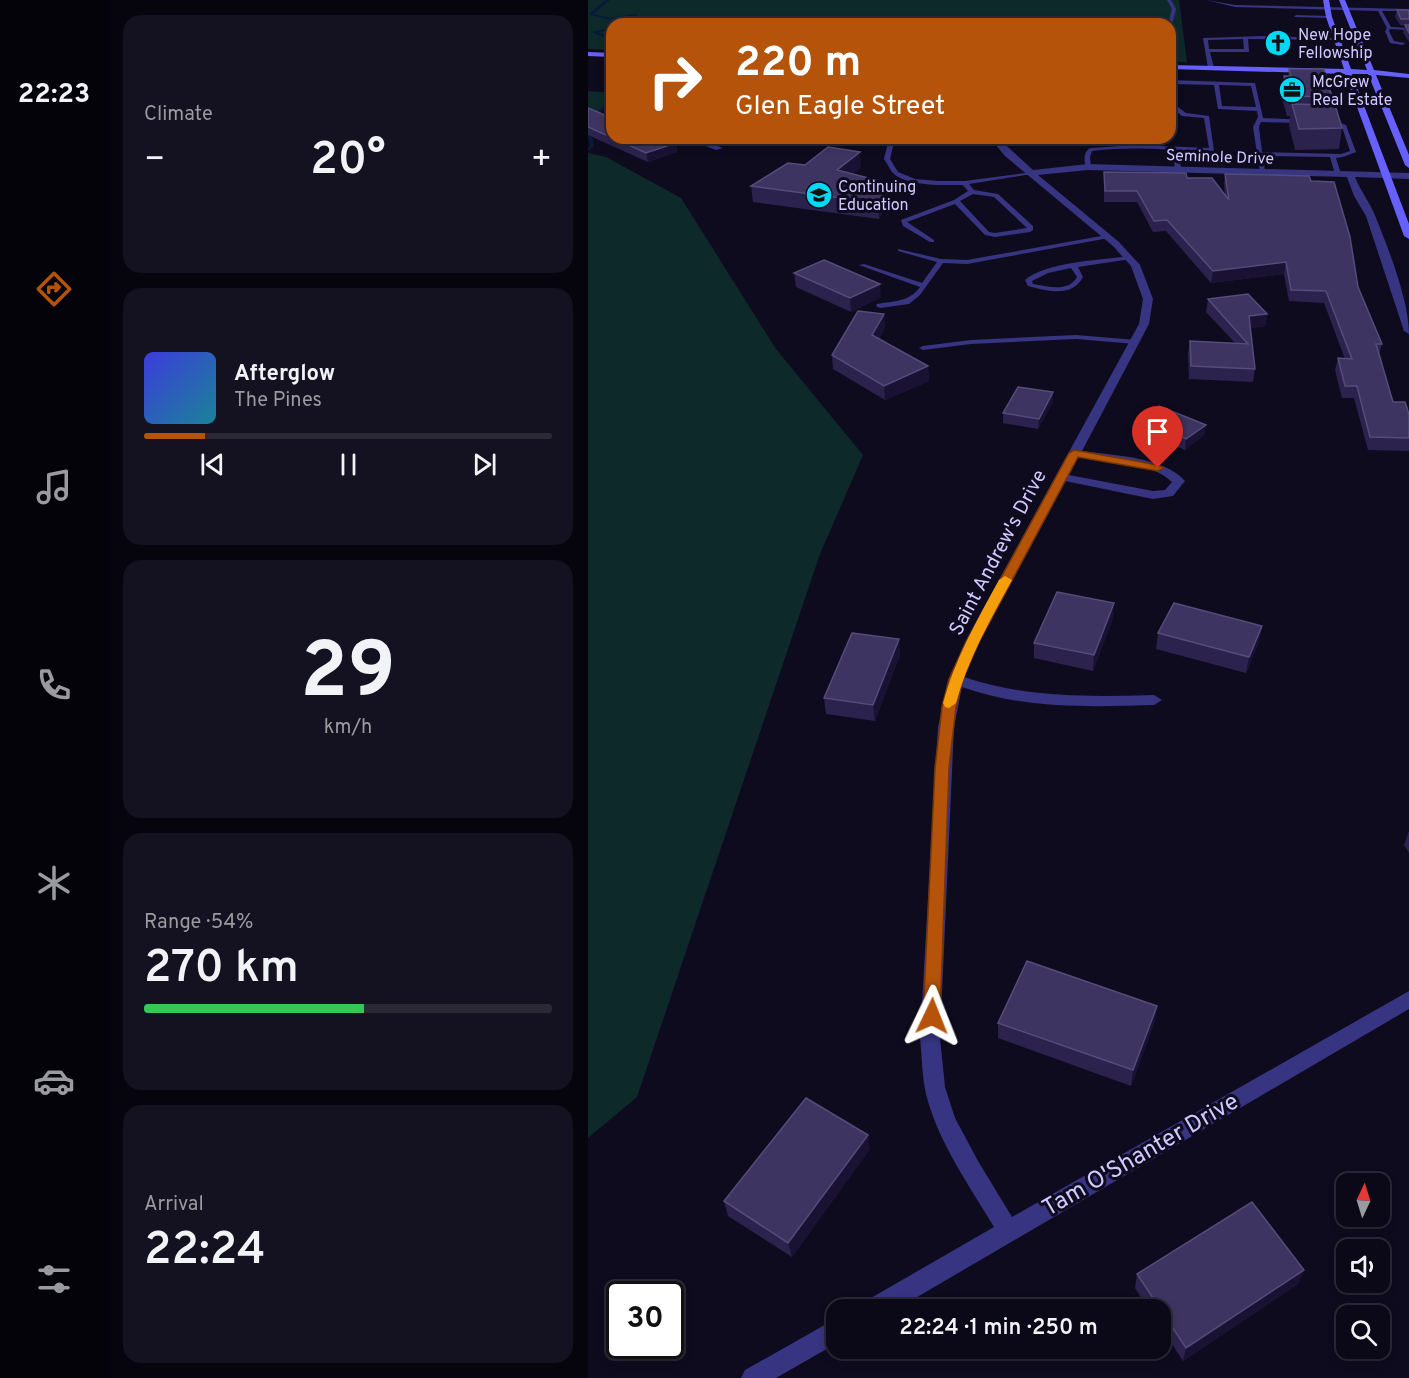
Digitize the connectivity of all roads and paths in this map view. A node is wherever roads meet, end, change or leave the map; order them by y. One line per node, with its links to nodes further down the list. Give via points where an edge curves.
1 (1168, 0): 14 (lane, via 1174,9)
2 (1208, 0): 7 (lane, via 1234,6)
3 (1286, 0): 7 (lane)
4 (1342, 0): 8 (main road)
5 (1386, 0): 10 (lane)
6 (1327, 4): 7 (lane); 8 (lane); 13 (main road)
7 (1289, 7)
8 (1347, 8): 9 (lane); 27 (main road)
9 (1379, 9): 10 (lane); 15 (lane)
10 (1392, 9): 11 (lane)
11 (1409, 9)
12 (1296, 16): 13 (lane)
13 (1329, 17): 18 (main road)
14 (1172, 18)
15 (1389, 28): 16 (lane); 19 (lane, via 1392,42)
16 (1409, 29)
17 (1245, 37): 18 (lane); 20 (lane, via 1205,39); 20 (lane, via 1247,51)
18 (1337, 39): 26 (main road)
19 (1403, 44)
20 (1207, 50): 24 (lane)
21 (588, 54): 22 (main road)
22 (606, 55)
23 (1176, 67): 24 (main road)
24 (1211, 68): 26 (main road)
25 (1409, 69): 27 (main road)
26 (1348, 72): 27 (main road); 50 (main road)
27 (1372, 72): 28 (main road); 43 (main road)
28 (1409, 76)
29 (1176, 82): 30 (lane)
30 (1216, 83): 32 (lane, via 1253,84); 32 (lane, via 1220,108)
31 (1176, 108): 40 (lane, via 1184,115 1208,117 1212,150)
32 (1259, 109): 33 (lane)
33 (1259, 120): 34 (lane); 41 (lane, via 1256,127)
34 (1312, 121)
35 (1322, 121): 42 (lane, via 1344,126 1353,152)
36 (707, 144): 39 (street)
37 (890, 144): 52 (lane, via 887,154 890,167 897,174 911,180)
38 (999, 144): 47 (street, Saint Andrew's Drive)
39 (719, 148)
40 (1176, 149): 44 (lane, via 1128,146 1090,150); 45 (lane)
41 (1260, 154): 42 (lane); 46 (lane)
42 (1333, 156): 48 (lane)
43 (1409, 165)
44 (1088, 167): 45 (street, Seminole Drive); 47 (street, Seminole Drive)
45 (1178, 170): 46 (street, Seminole Drive)
46 (1262, 172): 48 (street, Seminole Drive)
47 (1030, 173): 52 (lane); 56 (street, Saint Andrew's Drive)
48 (1338, 174): 49 (street, Seminole Drive)
49 (1350, 174): 50 (street, Seminole Drive); 65 (street, via 1371,216)
50 (1386, 175): 51 (street, Seminole Drive); 55 (main road)
51 (1409, 176)
52 (966, 184): 53 (lane)
53 (972, 192): 54 (lane); 54 (lane, via 996,195 1030,230 987,234)
54 (956, 201): 57 (lane, via 903,221)
55 (1409, 236)
56 (1107, 237): 59 (street, Saint Andrew's Drive); 60 (lane, via 988,259)
57 (932, 241)
58 (900, 250): 60 (lane)
59 (1129, 258): 62 (lane); 66 (street, Saint Andrew's Drive, via 1148,299)
60 (941, 261): 63 (lane)
61 (862, 265): 63 (lane)
62 (1074, 267): 62 (lane, via 1034,274 1028,280 1030,285 1048,289 1071,288 1080,277)
63 (924, 286): 64 (lane, via 906,302)
64 (880, 306)
65 (1409, 331)
66 (1136, 342): 67 (lane, via 1076,337); 68 (street, Saint Andrew's Drive)
67 (923, 348)
68 (1074, 453): 69 (street, Saint Andrew's Drive); 69 (street, via 1158,468 1176,476 1179,482 1173,492 1154,495)
69 (1061, 477): 70 (street, Saint Andrew's Drive)
70 (956, 679): 71 (street, via 1016,697 1095,702); 73 (street, Saint Andrew's Drive, via 942,768 930,1038 933,1070 938,1101 949,1131)
71 (1154, 700)
72 (1409, 999): 73 (street, Tam O'Shanter Drive)
73 (1008, 1230): 74 (street, Tam O'Shanter Drive)
74 (891, 1299)
75 (826, 1336): 76 (street)
76 (753, 1378)

